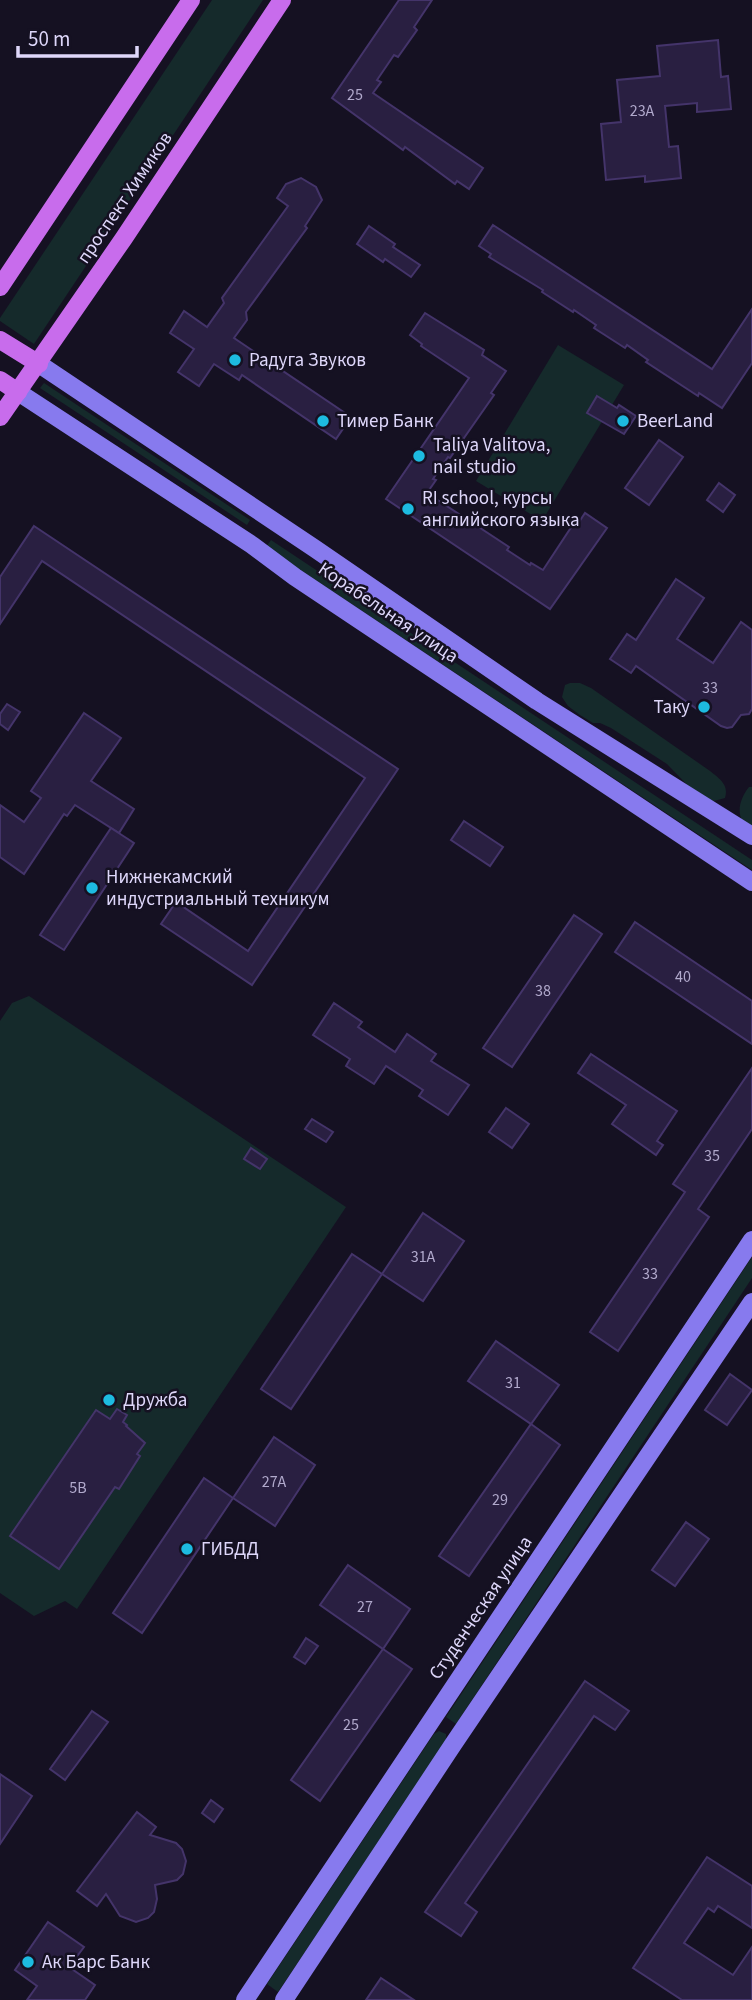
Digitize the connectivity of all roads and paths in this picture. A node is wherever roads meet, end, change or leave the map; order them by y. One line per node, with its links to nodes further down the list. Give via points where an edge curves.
1 (191, 0): 3 (main road)
2 (282, 0): 5 (main road, проспект Химиков)
3 (0, 287)
4 (0, 340): 5 (main road, Корабельная улица)
5 (39, 364): 7 (main road, проспект Химиков); 9 (main road, Корабельная улица)
6 (0, 380): 7 (main road, Корабельная улица)
7 (18, 392): 8 (main road, проспект Химиков); 10 (main road, Корабельная улица)
8 (0, 417)
9 (269, 519): 10 (main road); 11 (main road, Корабельная улица, via 537,701)
10 (252, 545): 12 (main road, Корабельная улица)
11 (752, 836)
12 (752, 882)
13 (752, 1240): 15 (main road, Студенческая улица)
14 (752, 1303): 16 (main road)
15 (426, 1729): 16 (main road, via 436,1722 448,1724 454,1734); 17 (main road, Студенческая улица)
16 (452, 1746): 18 (main road)
17 (260, 1979): 18 (main road, via 261,1993 268,1998); 19 (main road, Студенческая улица)
18 (286, 1996)
19 (245, 2000)

